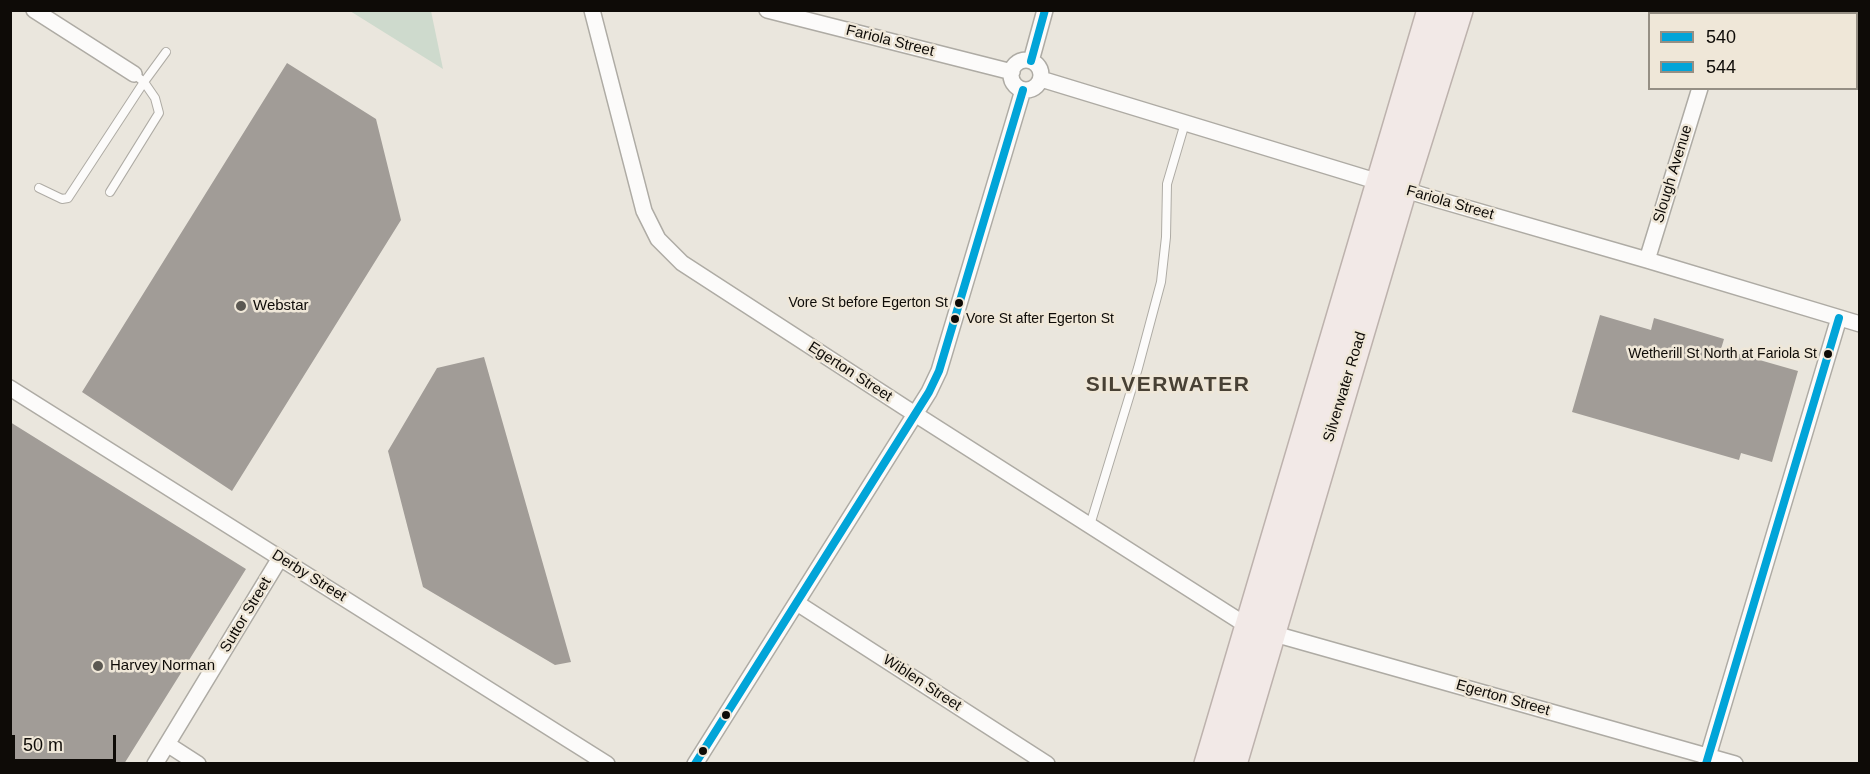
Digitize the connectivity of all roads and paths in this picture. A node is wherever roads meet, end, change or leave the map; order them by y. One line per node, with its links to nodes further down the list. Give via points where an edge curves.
1 (34, 10): 10 (street)
2 (592, 10): 22 (street, Egerton Street, via 644,211 658,239 682,262)
3 (767, 10): 9 (street, Fariola Street)
4 (1045, 10): 8 (street)
5 (1431, 10): 15 (highway, Silverwater Road)
6 (1459, 10): 15 (highway, Silverwater Road, via 1448,50)
7 (166, 52): 10 (lane)
8 (1031, 61): 9 (street, via 1021,61); 11 (street, via 1038,66)
9 (1012, 72): 12 (street, via 1015,85)
10 (139, 78): 16 (lane, via 68,198); 17 (lane, via 155,98 159,113)
11 (1041, 79): 12 (street, via 1036,87); 14 (street, Fariola Street)
12 (1023, 90): 22 (street, via 939,371)
13 (1699, 90): 18 (street, Slough Avenue)
14 (1185, 123): 15 (street, Fariola Street); 23 (lane, via 1167,184 1161,282)
15 (1391, 185): 18 (street, Fariola Street); 26 (highway, Silverwater Road)
16 (39, 188)
17 (110, 192)
18 (1647, 260): 19 (street, Fariola Street)
19 (1839, 318): 20 (street, Fariola Street); 28 (street)
20 (1860, 324)
21 (10, 388): 24 (street, Derby Street)
22 (916, 414): 23 (street, Egerton Street); 25 (street)
23 (1090, 525): 26 (street, Egerton Street)
24 (280, 558): 27 (street, Suttor Street); 31 (street, Derby Street)
25 (797, 603): 32 (street); 33 (street, Wiblen Street)
26 (1260, 630): 28 (street, Egerton Street); 34 (highway, Silverwater Road); 35 (highway, Silverwater Road)
27 (167, 744): 29 (street, Suttor Street); 30 (street)
28 (1707, 760): 36 (street, Egerton Street)
29 (155, 764)
30 (198, 764)
31 (607, 764)
32 (695, 764)
33 (1047, 764)
34 (1208, 764)
35 (1233, 764)
36 (1735, 764)

